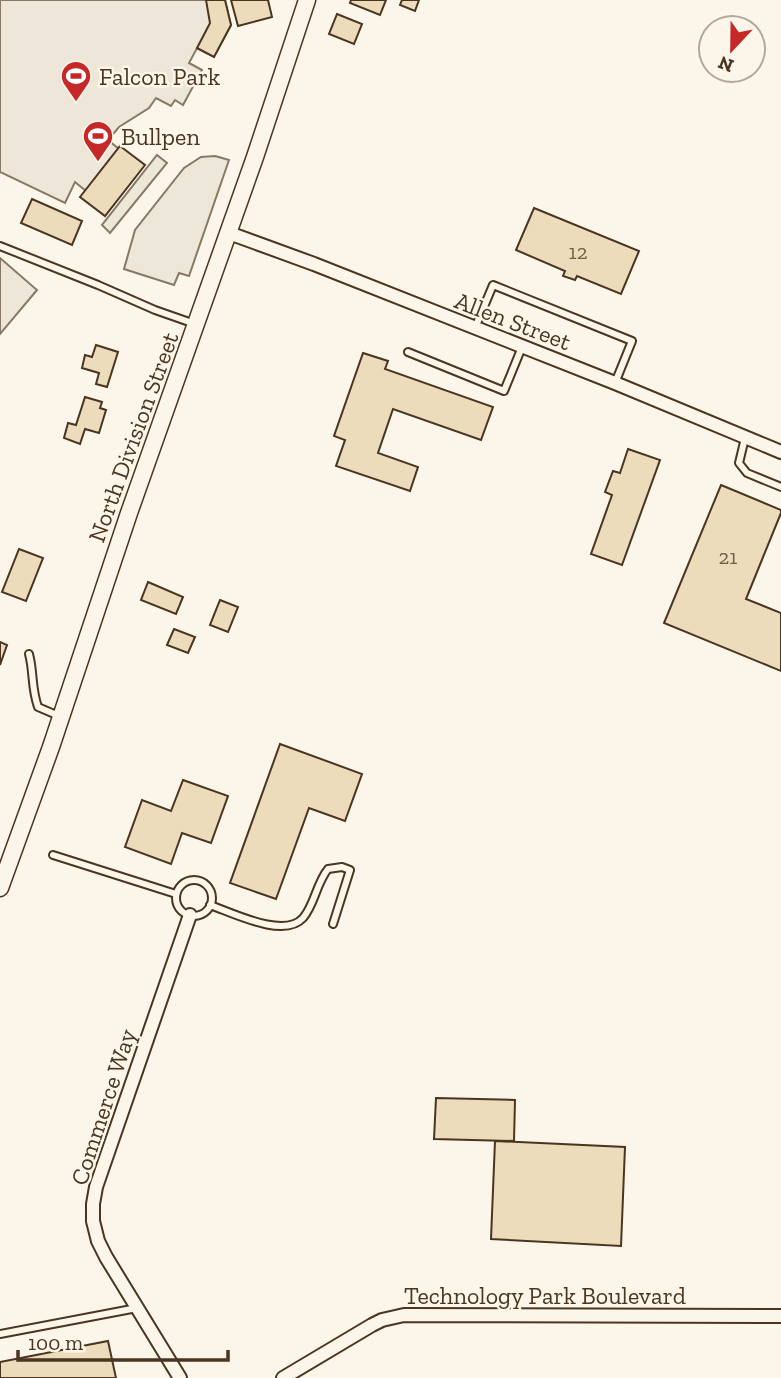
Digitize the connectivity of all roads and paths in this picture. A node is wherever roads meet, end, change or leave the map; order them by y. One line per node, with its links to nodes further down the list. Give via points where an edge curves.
1 (307, 0): 2 (street, North Division Street)
2 (229, 233): 4 (street, North Division Street); 5 (street, Allen Street)
3 (0, 246): 4 (lane)
4 (197, 324): 13 (street, North Division Street)
5 (475, 328): 6 (street, Allen Street); 8 (lane, via 493,285 632,341)
6 (522, 347): 7 (lane, via 504,391); 8 (street, Allen Street)
7 (408, 352)
8 (615, 383): 9 (street, Allen Street)
9 (745, 437): 10 (street, Allen Street); 11 (lane, via 740,463 747,473)
10 (781, 452)
11 (781, 487)
12 (29, 654): 13 (lane, via 38,707)
13 (61, 717): 15 (street, North Division Street)
14 (53, 855): 16 (lane)
15 (0, 888)
16 (176, 894): 17 (lane, via 183,884 199,881 211,894); 18 (lane, via 180,909)
17 (210, 905): 18 (lane, via 202,914); 19 (lane, via 274,927 288,927 302,919 328,869 342,867 350,870)
18 (190, 915): 20 (street, Commerce Way, via 93,1204 98,1241)
19 (333, 924)
20 (137, 1308): 22 (lane); 23 (street, Commerce Way)
21 (781, 1315): 24 (street, Technology Park Boulevard, via 404,1315 372,1325)
22 (0, 1334)
23 (180, 1378)
24 (283, 1378)

